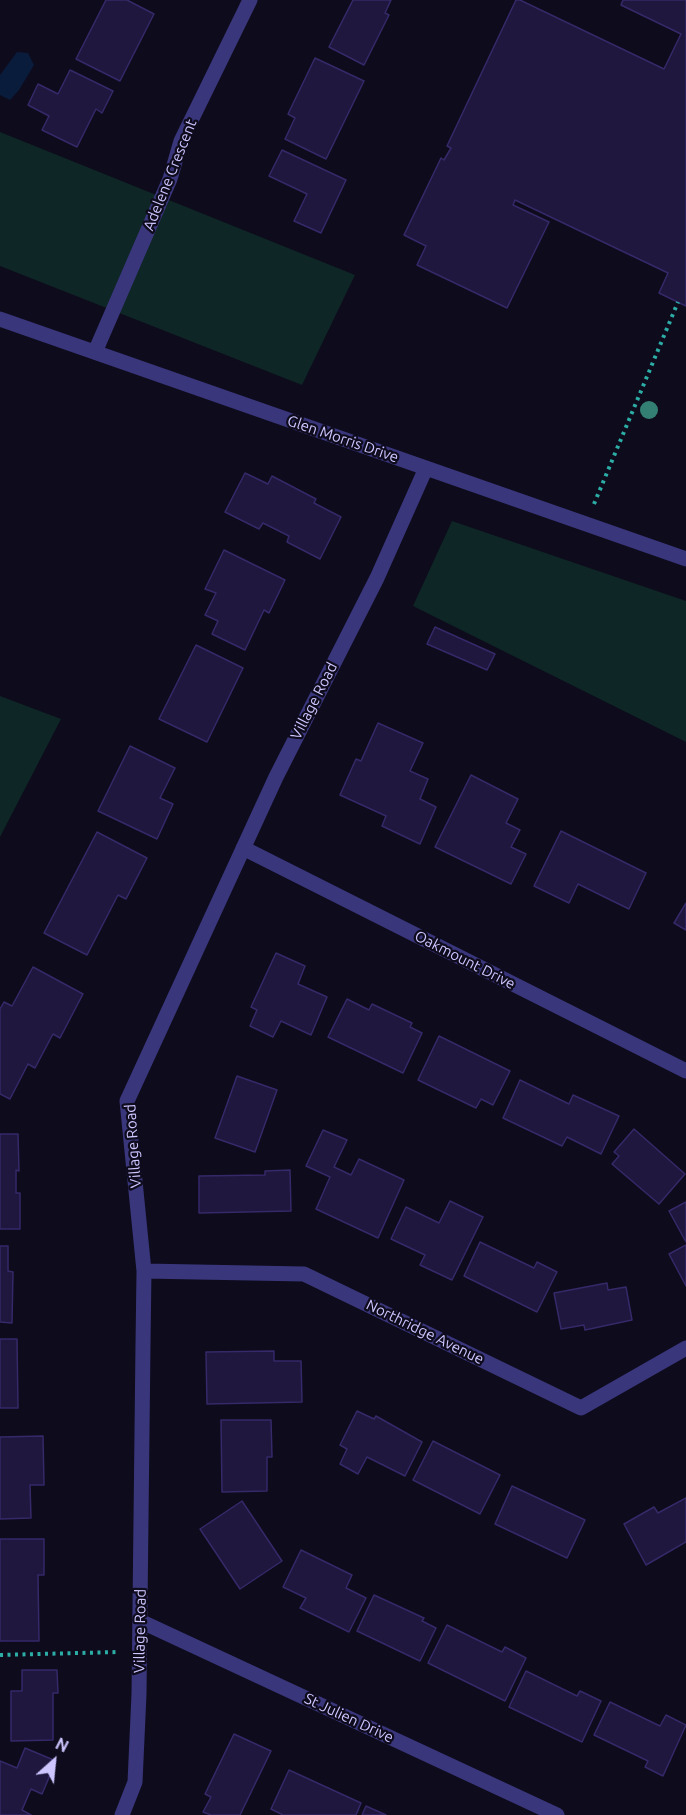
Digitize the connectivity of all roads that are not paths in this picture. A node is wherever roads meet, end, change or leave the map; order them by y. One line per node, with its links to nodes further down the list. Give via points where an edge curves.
1 (250, 0): 3 (street, Adelene Crescent, via 181,141 170,179)
2 (0, 319): 3 (street, Glen Morris Drive)
3 (95, 352): 4 (street, Glen Morris Drive)
4 (426, 468): 5 (street, Glen Morris Drive); 6 (street, Village Road, via 383,565)
5 (686, 559)
6 (243, 848): 7 (street, Oakmount Drive); 8 (street, Village Road, via 128,1101)
7 (686, 1071)
8 (144, 1271): 9 (street, Northridge Avenue, via 304,1274 581,1408); 10 (street, Village Road)
9 (686, 1348)
10 (140, 1621): 11 (street, Village Road, via 135,1782); 12 (street, St Julien Drive)
11 (122, 1815)
12 (557, 1815)

